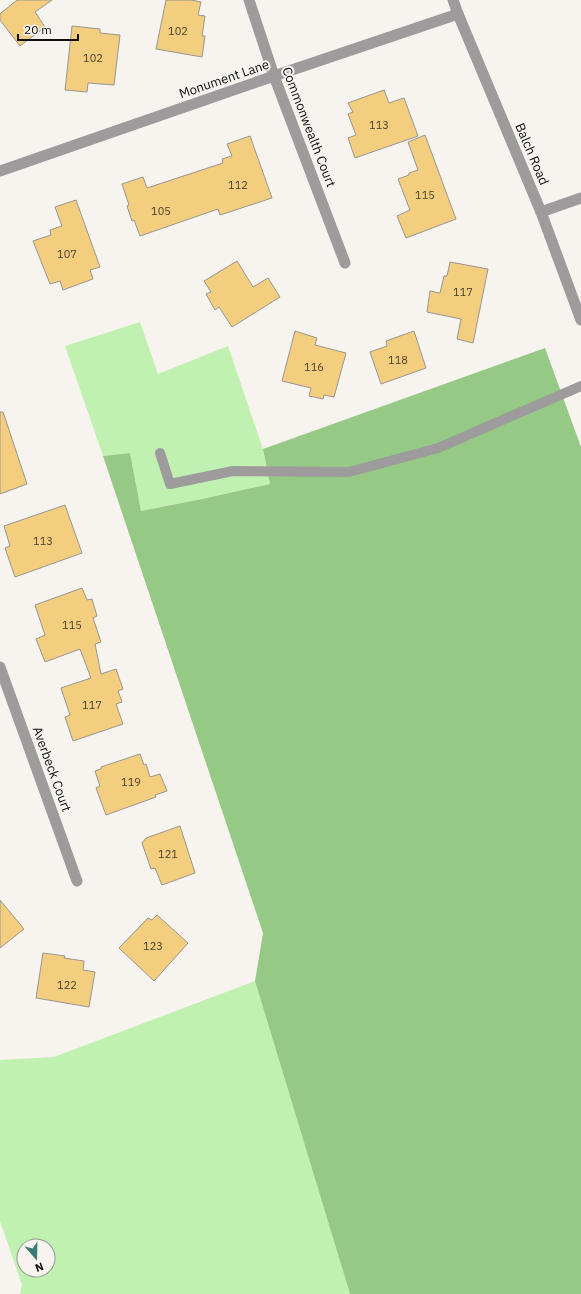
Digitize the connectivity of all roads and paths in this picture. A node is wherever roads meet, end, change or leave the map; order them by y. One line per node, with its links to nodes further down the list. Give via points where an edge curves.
1 (249, 0): 4 (street, Commonwealth Court)
2 (453, 0): 3 (street, Balch Road)
3 (458, 14): 4 (street, Monument Lane); 7 (street, Balch Road)
4 (274, 76): 5 (street, Monument Lane); 8 (street, Commonwealth Court)
5 (0, 171)
6 (581, 198): 7 (street)
7 (541, 212): 9 (street, Balch Road)
8 (345, 263)
9 (581, 320)
10 (581, 386): 11 (lane, via 438,448 349,472 233,471 170,484)
11 (160, 453)
12 (0, 667): 13 (street, Averbeck Court)
13 (77, 881)

